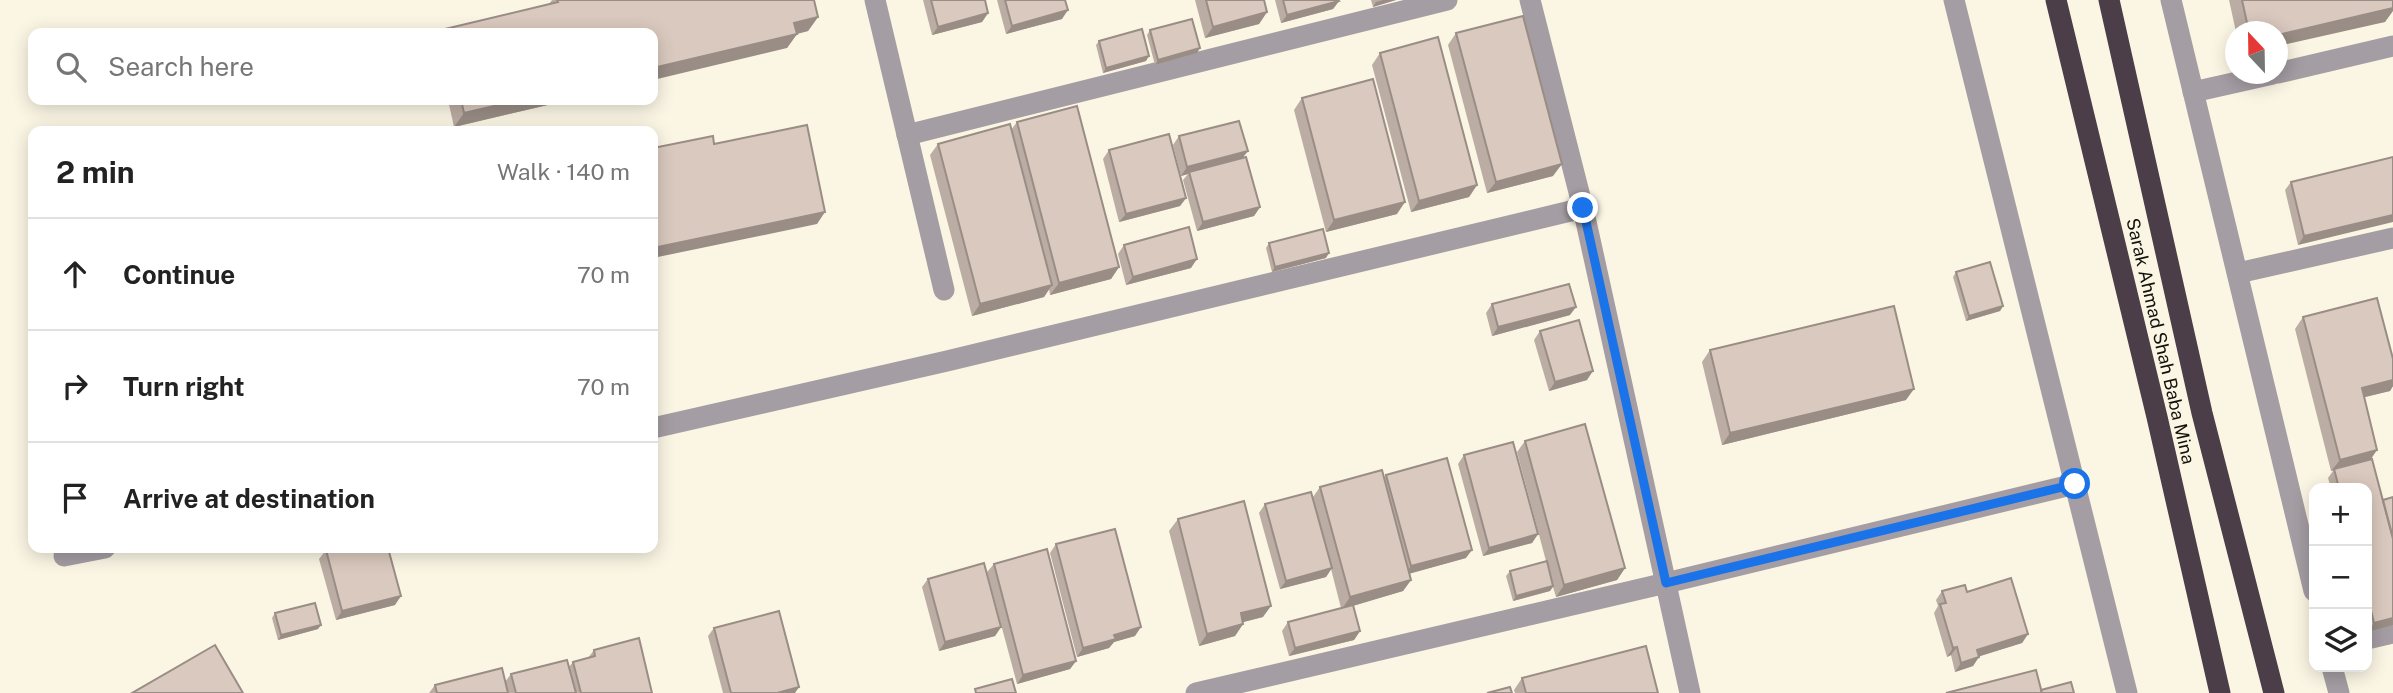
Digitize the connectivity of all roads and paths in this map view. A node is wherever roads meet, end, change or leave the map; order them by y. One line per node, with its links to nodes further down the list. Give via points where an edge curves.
1 (875, 0): 12 (street)
2 (1447, 0): 12 (street)
3 (1530, 0): 13 (street)
4 (1954, 0): 18 (street)
5 (2056, 0): 29 (highway, Sarak Ahmad Shah Baba Mina)
6 (2109, 0): 30 (highway, via 2202,413)
7 (2171, 0): 11 (street)
8 (2393, 47): 9 (street)
9 (2288, 70)
10 (2228, 84): 11 (street)
11 (2193, 92): 15 (street)
12 (907, 135): 16 (street)
13 (1583, 208): 17 (street); 22 (street)
14 (2393, 238): 15 (street)
15 (2238, 273): 21 (street)
16 (944, 290)
17 (658, 427)
18 (2075, 484): 22 (street); 28 (street)
19 (79, 553): 20 (street)
20 (64, 556)
21 (2309, 570)
22 (1666, 583): 26 (street); 27 (street)
23 (2393, 633): 24 (street)
24 (2372, 638)
25 (2333, 672): 31 (street)
26 (1196, 693)
27 (1690, 693)
28 (2127, 693)
29 (2220, 693)
30 (2274, 693)
31 (2339, 693)

